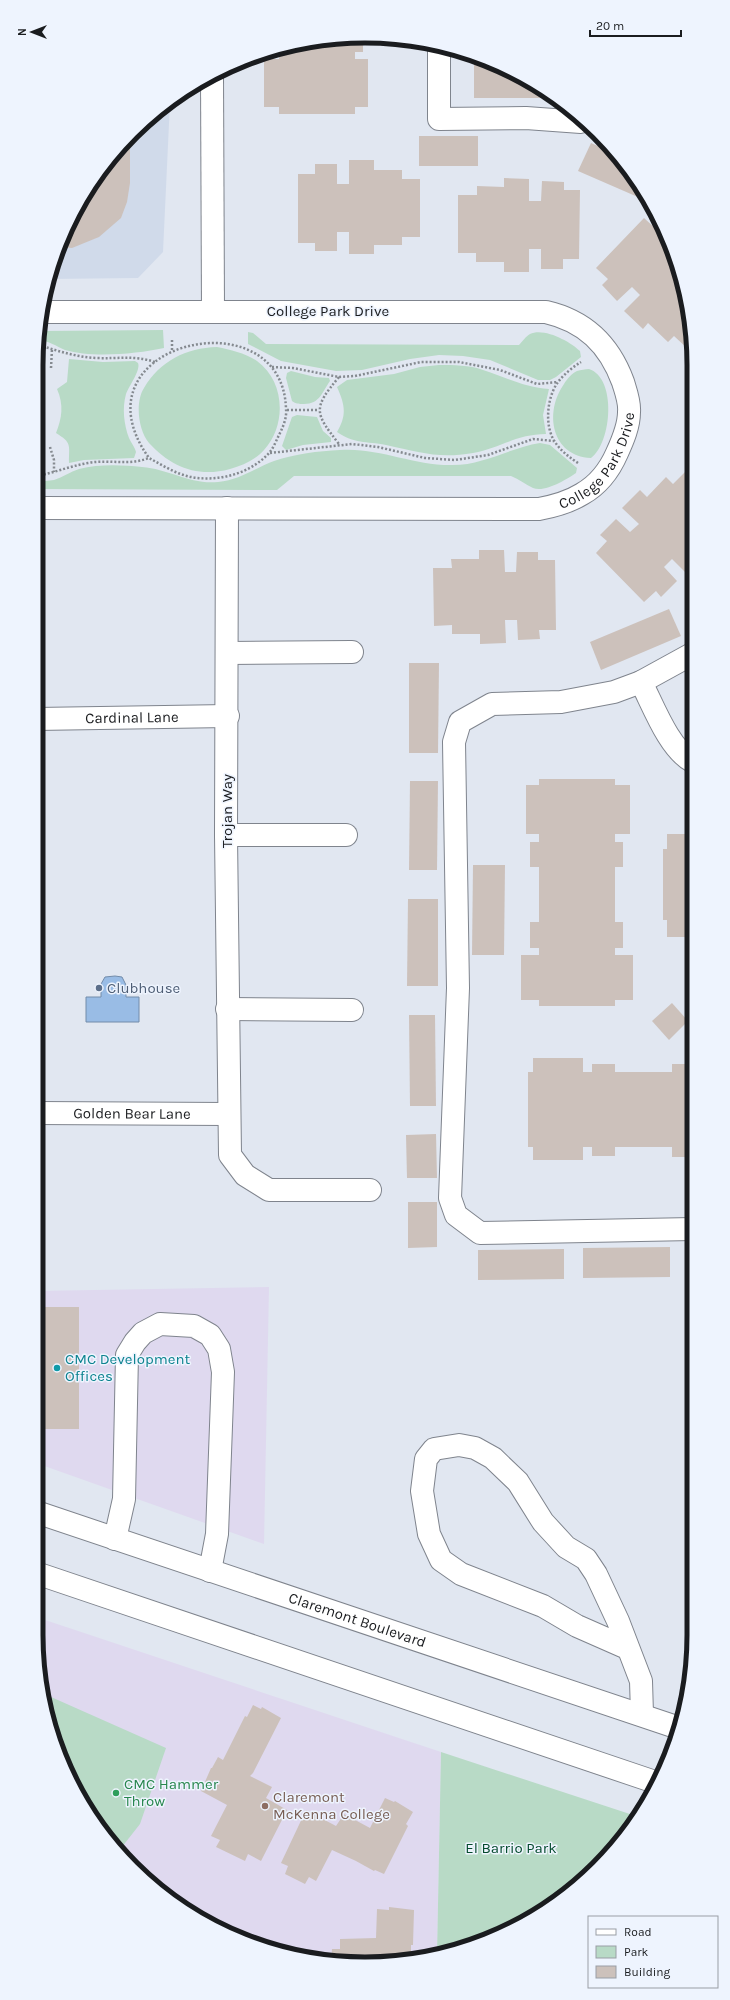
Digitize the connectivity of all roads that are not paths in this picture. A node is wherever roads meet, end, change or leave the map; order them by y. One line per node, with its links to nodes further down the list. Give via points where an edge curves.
1 (439, 52): 3 (street, via 439,119 526,118)
2 (212, 82): 4 (street)
3 (575, 121)
4 (213, 311): 5 (street, College Park Drive); 7 (street, College Park Drive, via 546,312 578,324 604,347 619,372 628,395 630,411 621,445 601,479 561,505 540,509)
5 (48, 312)
6 (43, 508): 7 (street, College Park Drive)
7 (227, 508): 9 (street, Trojan Way)
8 (352, 652): 9 (street)
9 (227, 653): 12 (street, Trojan Way)
10 (687, 657): 11 (street)
11 (641, 682): 14 (street, via 674,747); 22 (street, via 614,692 561,702 492,704 460,722 454,742 458,988 450,1198 456,1215 480,1233)
12 (228, 716): 13 (street, Cardinal Lane); 15 (street, Trojan Way)
13 (43, 719)
14 (687, 758)
15 (226, 835): 16 (street); 17 (street, Trojan Way)
16 (346, 835)
17 (227, 1009): 18 (street); 20 (street, Trojan Way)
18 (352, 1010)
19 (43, 1113): 20 (street, Golden Bear Lane)
20 (228, 1114): 21 (street, Trojan Way, via 230,1155 245,1175 269,1190)
21 (370, 1190)
22 (687, 1229)
23 (43, 1514): 24 (street, Claremont Boulevard)
24 (115, 1539): 25 (street, Claremont Boulevard); 25 (street, via 124,1499 127,1355 143,1333 160,1324 194,1326 210,1335 219,1349 223,1372 217,1534)
25 (210, 1571): 28 (street, Claremont Boulevard)
26 (43, 1575): 30 (street)
27 (627, 1648): 27 (street, via 618,1621 596,1574 586,1559 566,1547 543,1522 518,1482 494,1458 475,1448 459,1445 434,1449 426,1460 422,1491 429,1534 441,1560 461,1574 542,1606 577,1626); 28 (street, via 641,1681)
28 (642, 1714): 29 (street, Claremont Boulevard)
29 (674, 1726)
30 (652, 1781)

